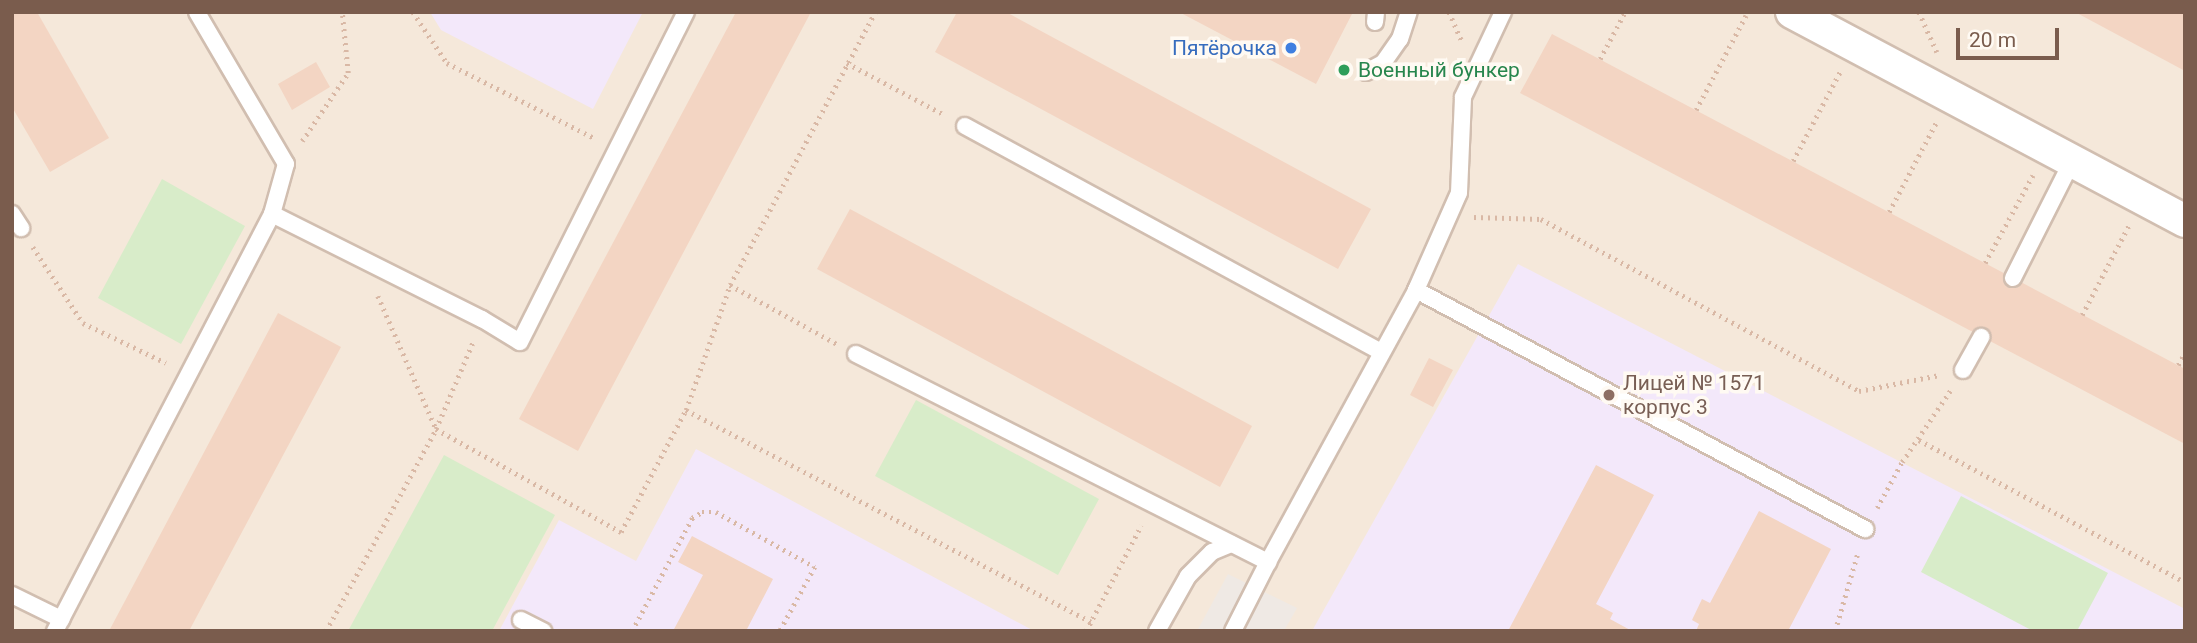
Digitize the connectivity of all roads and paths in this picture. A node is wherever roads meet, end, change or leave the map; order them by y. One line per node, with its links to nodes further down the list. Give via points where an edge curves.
1 (197, 12): 23 (lane)
2 (342, 12): 23 (path, via 348,73)
3 (412, 12): 20 (path, via 447,63)
4 (686, 12): 20 (lane)
5 (874, 12): 14 (path)
6 (1409, 12): 16 (lane, via 1400,39 1383,63)
7 (1503, 12): 27 (lane, via 1463,97 1460,193)
8 (1625, 12): 13 (path)
9 (1792, 12): 22 (street)
10 (1919, 12): 12 (path)
11 (1746, 15): 17 (path)
12 (1939, 56)
13 (1600, 59)
14 (847, 64): 19 (path); 34 (path)
15 (1843, 67): 21 (path)
16 (1366, 72)
17 (1696, 110)
18 (1939, 118): 25 (path)
19 (965, 126): 39 (lane)
20 (617, 150): 37 (lane, via 520,342)
21 (1793, 161)
22 (2072, 161): 30 (street); 33 (lane)
23 (286, 164): 26 (lane)
24 (2035, 170): 32 (path)
25 (1889, 212)
26 (272, 214): 31 (lane); 44 (lane)
27 (1449, 216): 35 (lane); 43 (path, via 1541,219 1859,391)
28 (17, 221): 44 (path, via 82,323)
29 (2131, 221): 36 (path)
30 (2185, 221)
31 (361, 257): 37 (lane); 46 (path)
32 (1985, 263)
33 (2013, 278)
34 (730, 285): 41 (path); 45 (path)
35 (1416, 290): 39 (lane); 50 (lane)
36 (2082, 314)
37 (482, 319): 46 (path)
38 (1981, 337): 43 (lane)
39 (1382, 352): 52 (lane)
40 (2185, 353): 42 (path)
41 (856, 354): 49 (lane)
42 (2178, 365)
43 (1963, 370): 47 (path)
44 (188, 374): 57 (lane)
45 (686, 410): 46 (path, via 621,532); 56 (path)
46 (436, 429): 58 (path)
47 (1919, 440): 48 (path); 53 (path)
48 (1902, 462)
49 (1153, 503): 51 (lane); 56 (path)
50 (1865, 529)
51 (1231, 544): 52 (lane); 63 (lane, via 1212,552 1188,576)
52 (1268, 562): 64 (lane)
53 (2185, 582)
54 (12, 595): 57 (lane)
55 (521, 620): 59 (lane)
56 (1091, 622): 62 (path)
57 (58, 625)
58 (326, 631)
59 (543, 631)
60 (632, 631): 61 (path, via 692,518 702,512 716,512 814,567)
61 (780, 631)
62 (1086, 631)
63 (1157, 631)
64 (1233, 631)

